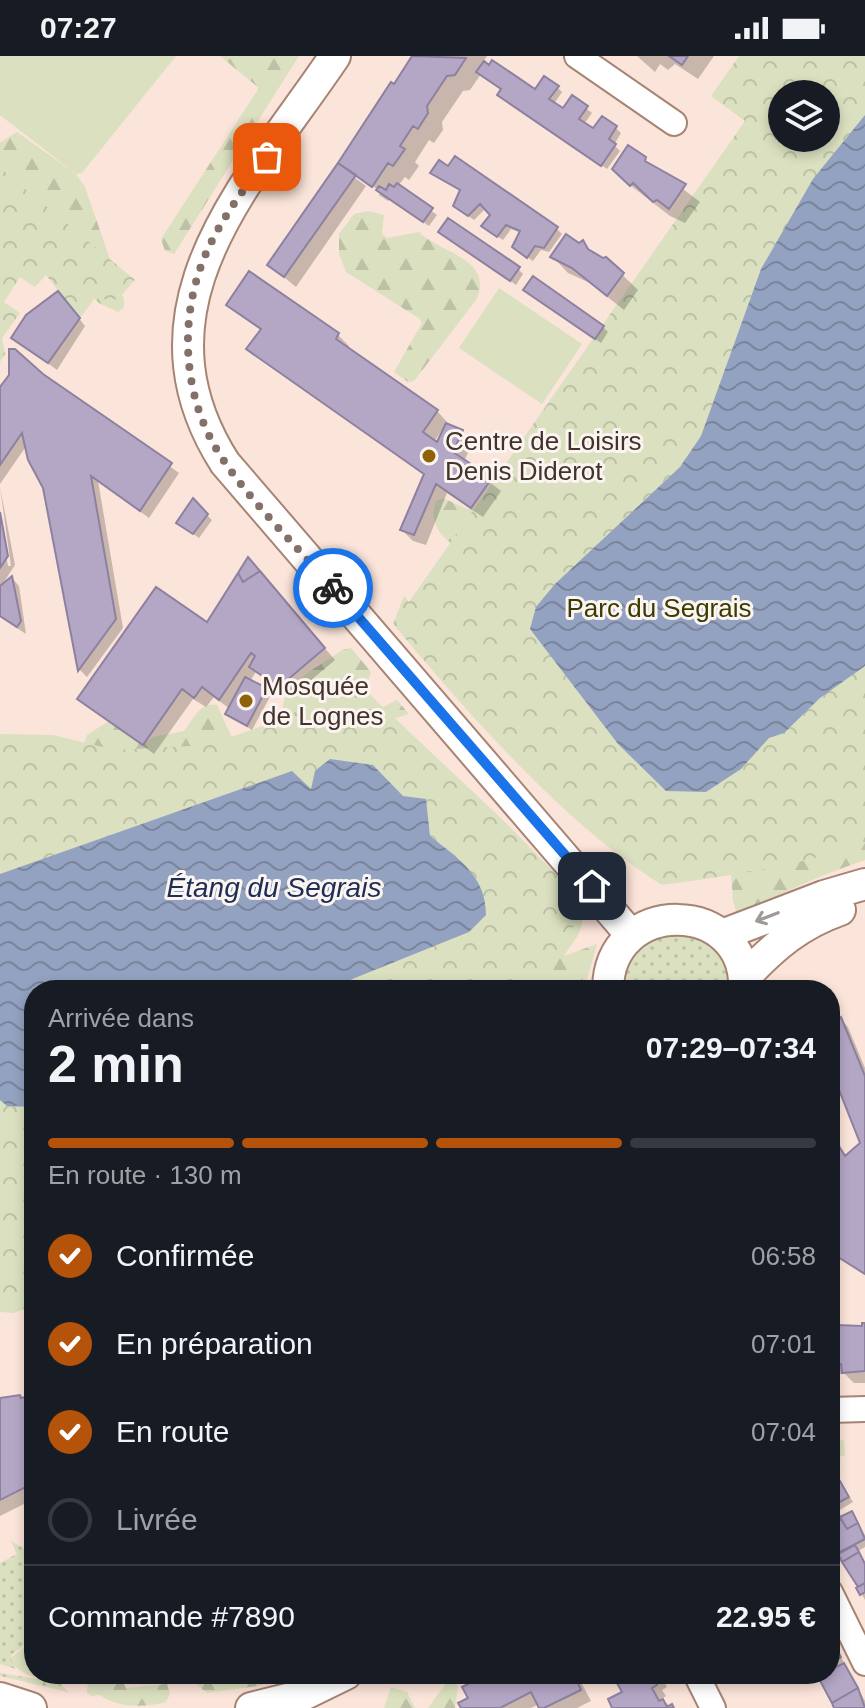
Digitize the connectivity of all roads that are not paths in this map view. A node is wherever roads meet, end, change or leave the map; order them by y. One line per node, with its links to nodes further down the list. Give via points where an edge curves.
1 (335, 56): 6 (street, via 208,249 188,326 199,407 225,463)
2 (577, 56): 3 (street)
3 (674, 123)
4 (865, 884): 7 (street, one-way to 7)
5 (865, 904): 10 (street, via 797,929 773,946)
6 (631, 935): 7 (street, via 653,922 677,918 701,922); 8 (street, via 616,953)
7 (722, 935): 9 (street, via 737,954)
8 (608, 980)
9 (744, 980)
10 (747, 980)
11 (865, 1409): 12 (street)
12 (840, 1410)
13 (840, 1612): 14 (street)
14 (865, 1663)
15 (326, 1684): 19 (street)
16 (701, 1684): 20 (street)
17 (0, 1698): 18 (street)
18 (31, 1708)
19 (251, 1708)
20 (713, 1708)

